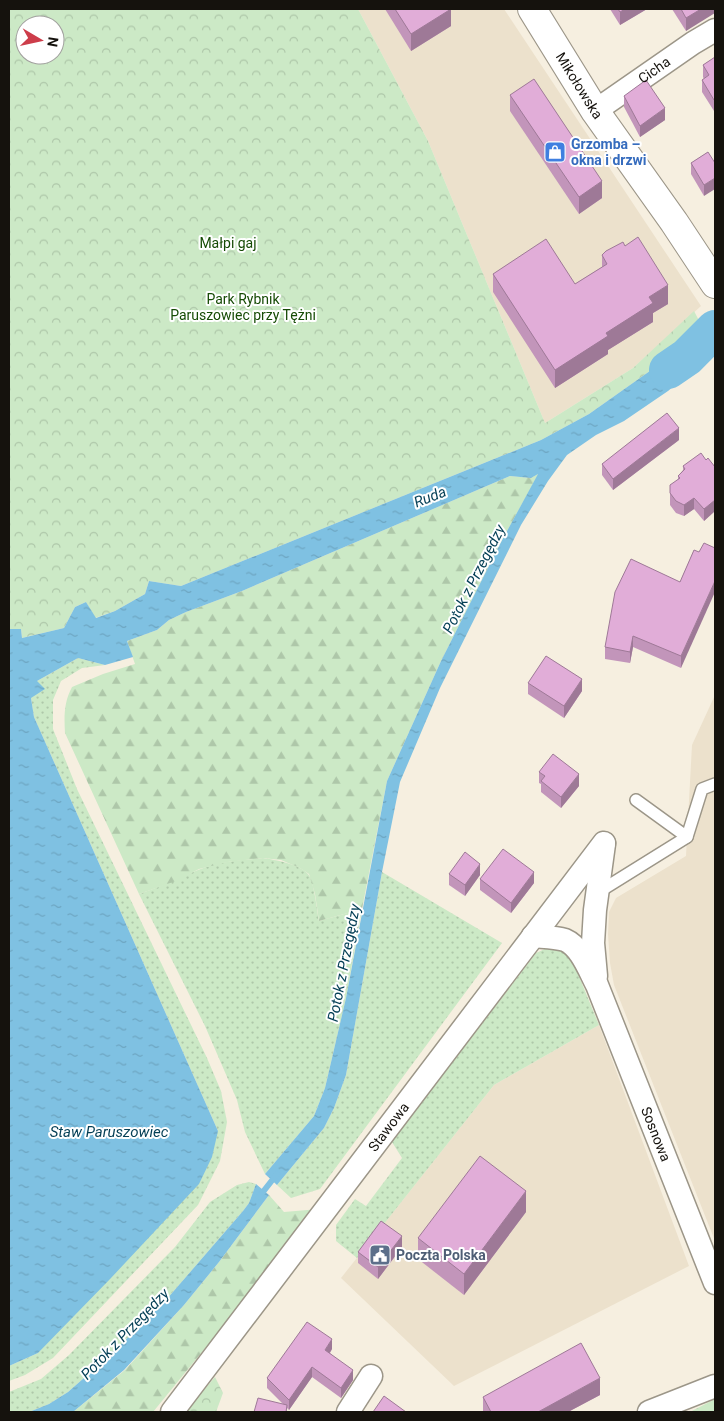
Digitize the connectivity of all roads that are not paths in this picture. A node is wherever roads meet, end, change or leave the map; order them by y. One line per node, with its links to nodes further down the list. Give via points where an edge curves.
1 (532, 9): 3 (main road, Mikołowska)
2 (715, 30): 3 (street, Cicha)
3 (595, 111): 4 (main road, Mikołowska)
4 (715, 284)
5 (715, 784): 7 (lane, via 702,789)
6 (636, 800): 7 (lane)
7 (687, 837): 8 (lane)
8 (597, 892): 9 (street, Stawowa, via 604,843); 11 (street)
9 (562, 899): 10 (street, Stawowa); 11 (street, Sosnowa)
10 (533, 936): 11 (street, via 562,939); 15 (street, Stawowa)
11 (585, 947): 12 (street, Sosnowa, via 597,985)
12 (715, 1283)
13 (371, 1376): 16 (street)
14 (715, 1386): 17 (street)
15 (172, 1412)
16 (348, 1412)
17 (649, 1412)

